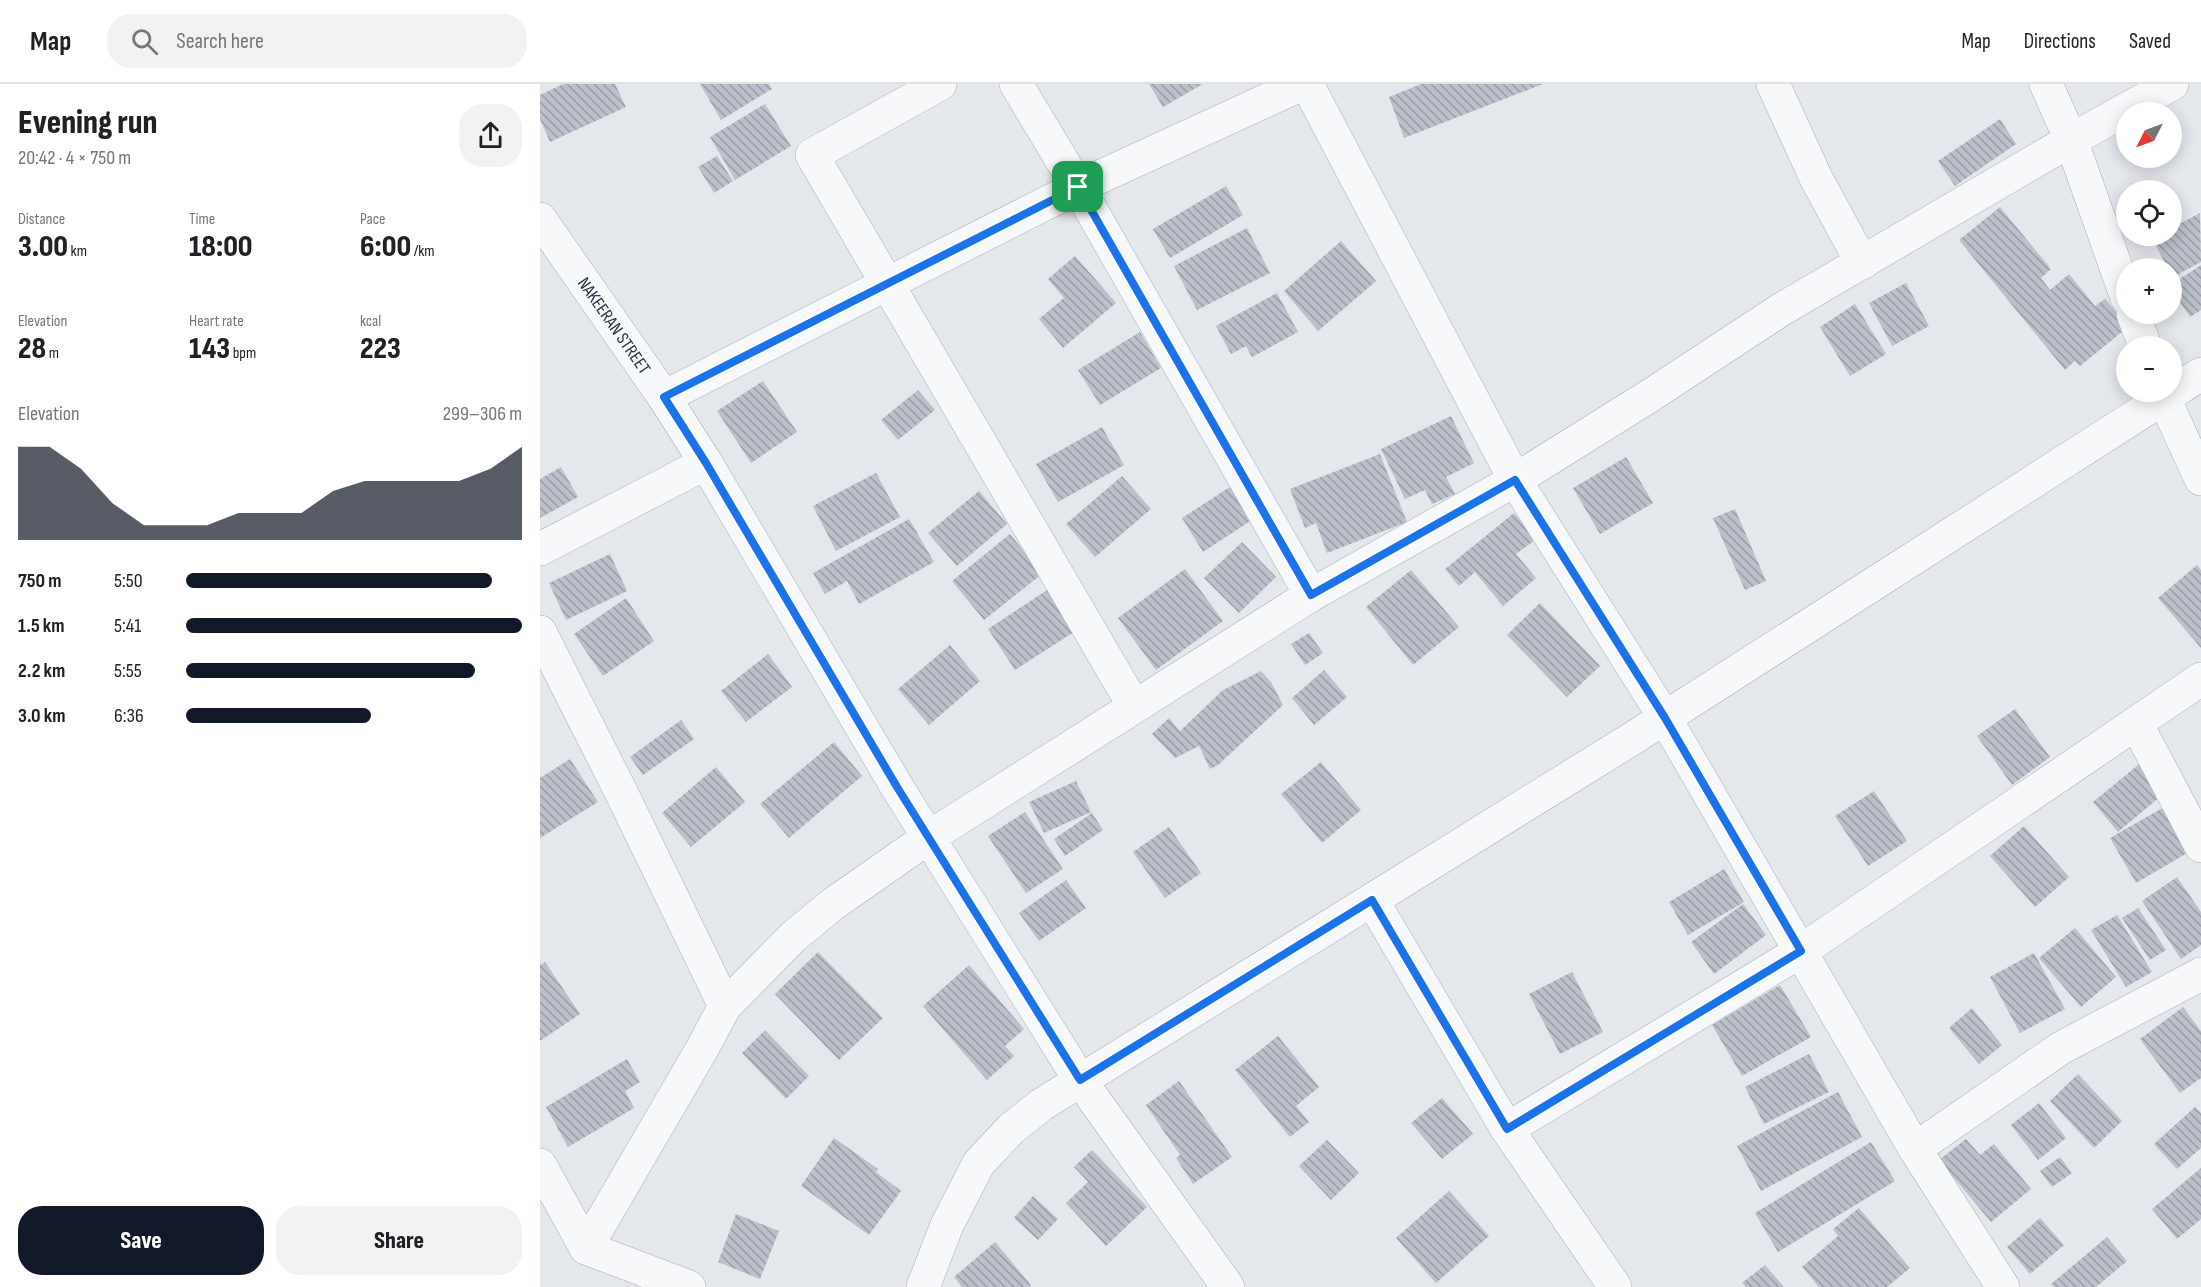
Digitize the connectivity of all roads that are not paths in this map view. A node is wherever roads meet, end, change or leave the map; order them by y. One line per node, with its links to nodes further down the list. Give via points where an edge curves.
1 (940, 84): 13 (street, via 812,155)
2 (1016, 84): 9 (street)
3 (1302, 84): 9 (street)
4 (1307, 84): 21 (street)
5 (1773, 84): 11 (street, via 1816,178)
6 (2046, 84): 8 (street)
7 (2172, 84): 8 (street)
8 (2071, 140): 11 (street); 12 (street)
9 (1078, 187): 13 (street); 23 (street)
10 (540, 219): 16 (street, NAKEERAN STREET)
11 (1862, 263): 21 (street, via 1782,309)
12 (2116, 266)
13 (887, 284): 16 (street); 26 (street)
14 (2201, 374): 15 (street)
15 (2182, 385)
16 (664, 397): 19 (street, NAKEERAN STREET)
17 (2153, 402): 27 (street)
18 (2165, 402): 20 (street)
19 (706, 463): 22 (street); 29 (street, NAKEERAN STREET)
20 (2201, 479)
21 (1515, 480): 23 (street); 27 (street)
22 (540, 549)
23 (1311, 595): 26 (street)
24 (540, 632): 34 (street)
25 (2201, 679): 28 (street)
26 (1134, 706): 29 (street)
27 (1665, 718): 31 (street); 32 (street)
28 (2136, 723): 30 (street); 32 (street)
29 (929, 837): 34 (street, via 832,904); 35 (street, NAKEERAN STREET)
30 (2201, 846)
31 (1372, 900): 35 (street); 36 (street)
32 (1801, 951): 36 (street); 37 (street)
33 (2198, 981): 37 (street, via 2061,1048)
34 (724, 1006): 39 (street)
35 (1080, 1080): 41 (street, via 1011,1129 979,1162 947,1225); 42 (street, NAKEERAN STREET)
36 (1507, 1129): 43 (street)
37 (1915, 1149): 44 (street)
38 (540, 1165): 39 (street)
39 (586, 1248): 40 (street)
40 (690, 1287)
41 (923, 1287)
42 (1228, 1287)
43 (1615, 1287)
44 (2003, 1287)

